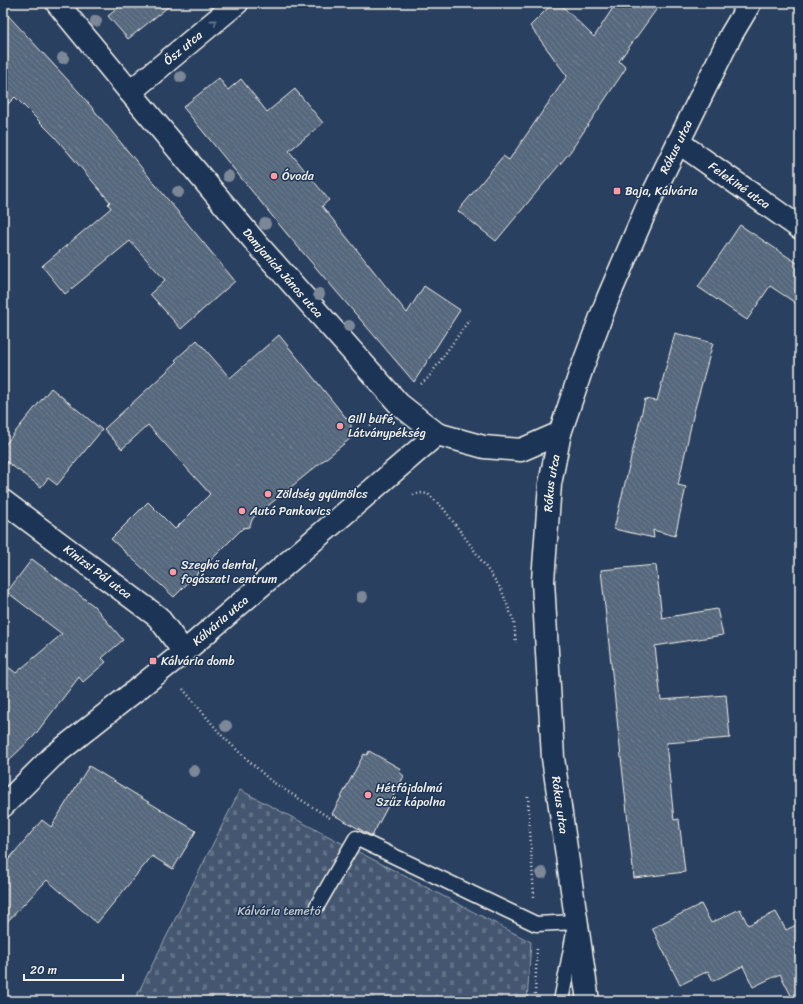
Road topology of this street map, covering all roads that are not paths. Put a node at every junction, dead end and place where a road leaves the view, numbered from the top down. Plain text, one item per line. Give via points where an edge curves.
1 (57, 3) edge
2 (237, 3) edge
3 (750, 3) edge
4 (130, 92) junction
5 (678, 142) junction
6 (800, 228) edge
7 (560, 433) junction
8 (436, 434) junction
9 (3, 501) edge
10 (184, 652) junction
11 (3, 806) edge
12 (317, 906) dead end
13 (576, 922) junction
14 (561, 1001) edge
15 (588, 1001) edge

1 - 4 street, Damjanich János utca
4 -> 2 street, Ősz utca
3 - 5 street, Rókus utca via 731,35
4 - 8 street, Damjanich János utca via 257,244 399,404
5 - 6 street, Felekiné utca
5 - 7 street, Rókus utca via 608,298
7 - 8 street, Damjanich János utca via 521,450 484,447
7 - 13 street, Rókus utca via 550,484 543,581 553,758
8 - 10 street, Kálvária utca
9 - 10 street, Kinizsi Pál utca via 158,617
10 - 11 street, Kálvária utca via 52,757
12 - 13 lane via 356,838 536,924
13 - 14 lane
13 - 15 street, Rókus utca

